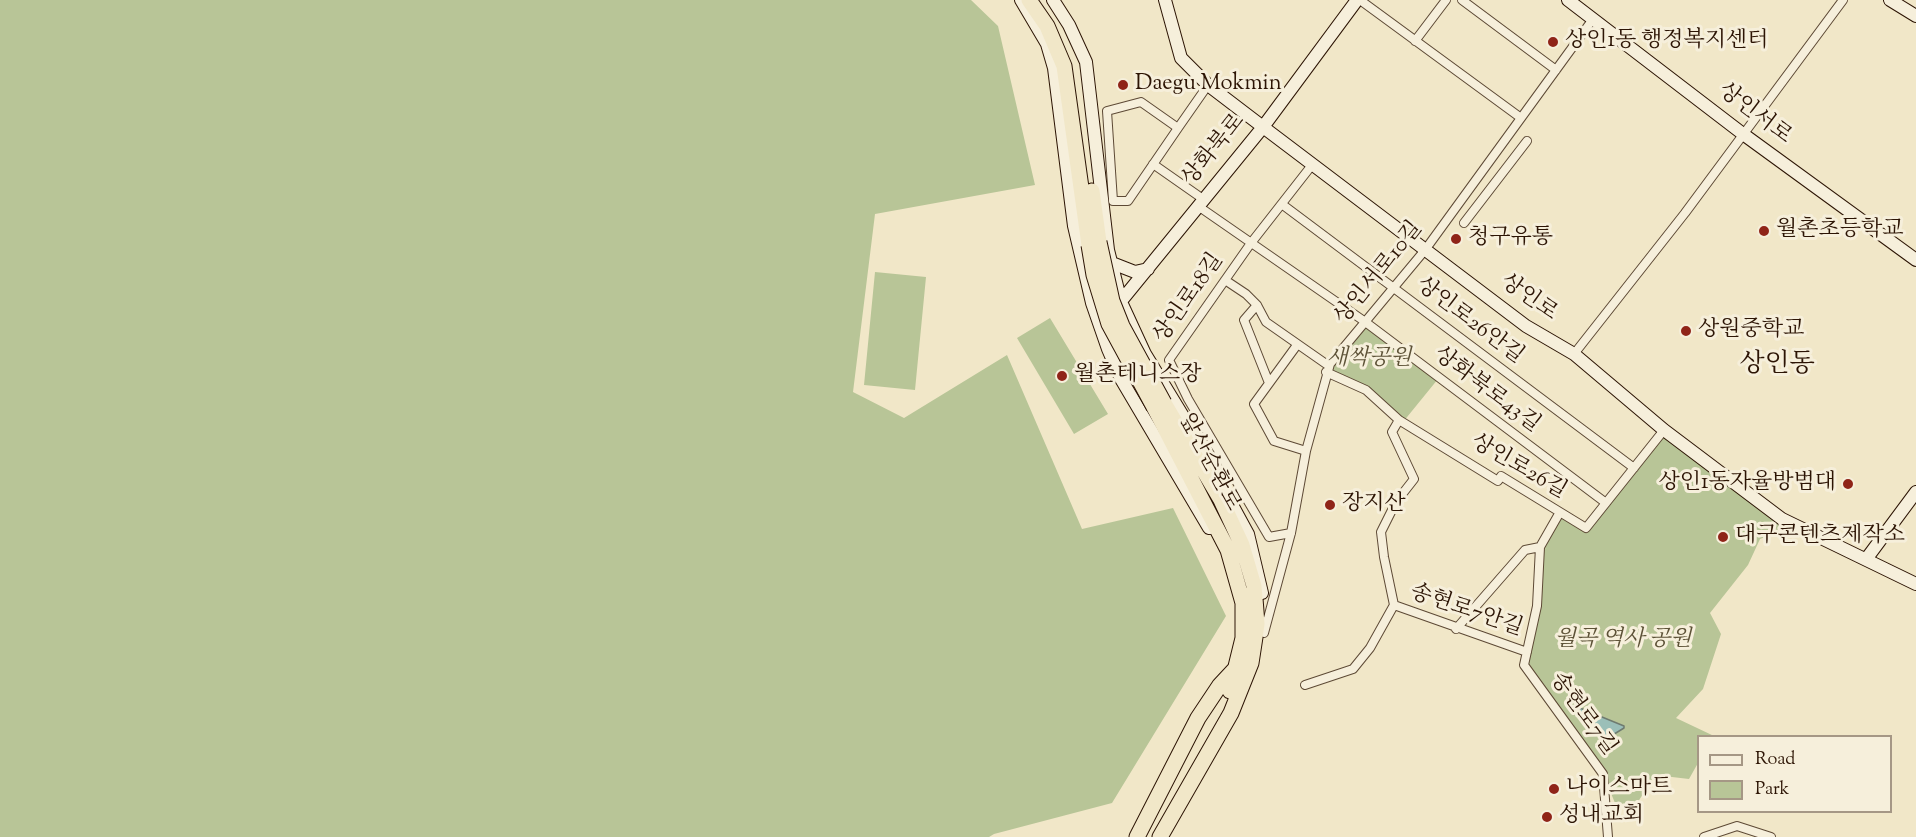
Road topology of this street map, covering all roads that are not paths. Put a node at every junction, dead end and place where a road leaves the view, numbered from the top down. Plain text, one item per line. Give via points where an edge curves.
1 (1021, 0) edge
2 (1029, 0) edge
3 (1042, 0) edge
4 (1053, 0) edge
5 (1165, 0) edge
6 (1359, 0) edge
7 (1446, 0) edge
8 (1462, 0) edge
9 (1569, 0) edge
10 (1842, 0) edge
11 (1890, 0) edge
12 (1916, 16) edge
13 (1593, 19) junction
14 (1415, 41) junction
15 (1556, 70) junction
16 (1208, 85) junction
17 (1521, 118) junction
18 (1263, 127) junction
19 (1178, 128) junction
20 (1743, 134) junction
21 (1527, 141) dead end
22 (1153, 164) junction
23 (1312, 165) junction
24 (1201, 203) junction
25 (1283, 205) junction
26 (1464, 224) dead end
27 (1251, 243) junction
28 (1089, 247) junction
29 (1425, 250) junction
30 (1111, 259) junction
31 (1916, 260) edge
32 (1148, 269) junction
33 (1225, 280) junction
34 (1394, 287) junction
35 (1121, 302) junction
36 (1257, 305) junction
37 (1364, 321) junction
38 (1100, 324) junction
39 (1297, 345) junction
40 (1574, 354) junction
41 (1328, 369) junction
42 (1269, 383) junction
43 (1399, 420) junction
44 (1664, 430) junction
45 (1306, 451) junction
46 (1634, 468) junction
47 (1916, 492) edge
48 (1606, 503) junction
49 (1560, 512) junction
50 (1291, 533) junction
51 (1540, 547) junction
52 (1867, 558) junction
53 (1916, 584) edge
54 (1394, 606) junction
55 (1456, 629) junction
56 (1264, 633) junction
57 (1527, 652) junction
58 (1243, 666) junction
59 (1305, 685) dead end
60 (1137, 837) edge
61 (1148, 837) edge
62 (1160, 837) edge
63 (1167, 837) edge
64 (1608, 837) edge
65 (1704, 837) edge
66 (1771, 837) edge

1 - 28 street via 1047,44 1054,68 1074,226
2 - 28 highway, 앞산순환로 via 1047,26 1064,66
3 - 28 highway, 앞산순환로 via 1071,62
4 - 30 street via 1086,62
5 - 16 street, 상인로 via 1181,58
6 - 14 street, 상화북로
6 - 18 street, 상화북로
7 - 14 street
8 - 15 street
9 - 13 street, 상인서로
10 - 20 street
11 - 12 street
13 - 15 street, 상인서로10길
13 - 20 street, 상인서로
14 - 17 street, 상화북로
15 - 17 street, 상인서로10길
16 - 18 street, 상인로
16 - 19 street
17 - 29 street, 상인서로10길
18 - 23 street, 상인로
18 - 24 street, 상화북로
19 - 22 street
19 - 22 street via 1141,102 1107,111 1113,201 1128,201
20 - 31 street, 상인서로
20 - 40 street
21 - 26 street
22 - 24 street, 상화북로43길
23 - 25 street, 상인로18길
23 - 29 street, 상인로
24 - 27 street, 상화북로43길
24 - 32 street, 상화북로
25 - 27 street, 상인로18길
25 - 34 street, 상인로26안길
27 - 33 street, 상인로18길
27 - 37 street, 상화북로43길
28 - 30 street via 1096,262
28 - 38 street via 1092,303
28 - 58 highway, 앞산순환로, bridge via 1109,324 1159,405 1228,550 1243,603
29 - 34 street, 상인서로10길
29 - 40 street, 상인로 via 1526,326
30 - 32 street via 1135,272
30 - 35 street
32 - 35 street, 상화북로
33 - 36 street, 상인로26길
33 - 50 street, 상인로18길 via 1169,360 1269,537
34 - 37 street, 상인서로10길
34 - 46 street, 상인로26안길
35 - 38 street, 상화북로
35 - 56 street via 1145,354 1248,534 1262,590
36 - 39 street, 상인로26길 via 1266,322
36 - 42 street via 1244,321
37 - 41 street, 상인서로10길
37 - 48 street, 상화북로43길
38 - 58 street via 1118,372 1226,561 1237,610
39 - 41 street, 상인로26길
39 - 42 street
40 - 44 street, 상인로
41 - 43 street, 상인로26길 via 1366,390
41 - 45 street, 상인서로10길
42 - 45 street via 1254,404 1267,431 1274,441
43 - 49 street, 상인로26길 via 1498,481 1501,476
43 - 54 street, 송현로7안길 via 1392,432 1414,479 1396,502 1381,532
44 - 46 street, 상인로26길
44 - 52 street, 상인로 via 1782,519
45 - 50 street, 상인서로10길
46 - 48 street, 상인로26길
47 - 52 street
48 - 49 street, 상인로26길 via 1586,528
49 - 51 street, 송현로7길
50 - 56 street, 상인서로10길
51 - 55 street via 1525,550
51 - 57 street, 송현로7길 via 1537,606
52 - 53 street, 상인로
54 - 55 street, 송현로7안길
54 - 59 street, 송현로7안길 via 1353,669
55 - 57 street, 송현로7안길
56 - 58 street
57 - 64 street, 송현로7길 via 1524,665 1603,774
58 - 60 highway via 1220,685 1198,718
58 - 61 highway, 앞산순환로 via 1224,707
58 - 62 highway, 앞산순환로 via 1231,713
58 - 63 highway via 1242,702
65 - 66 street via 1737,826

